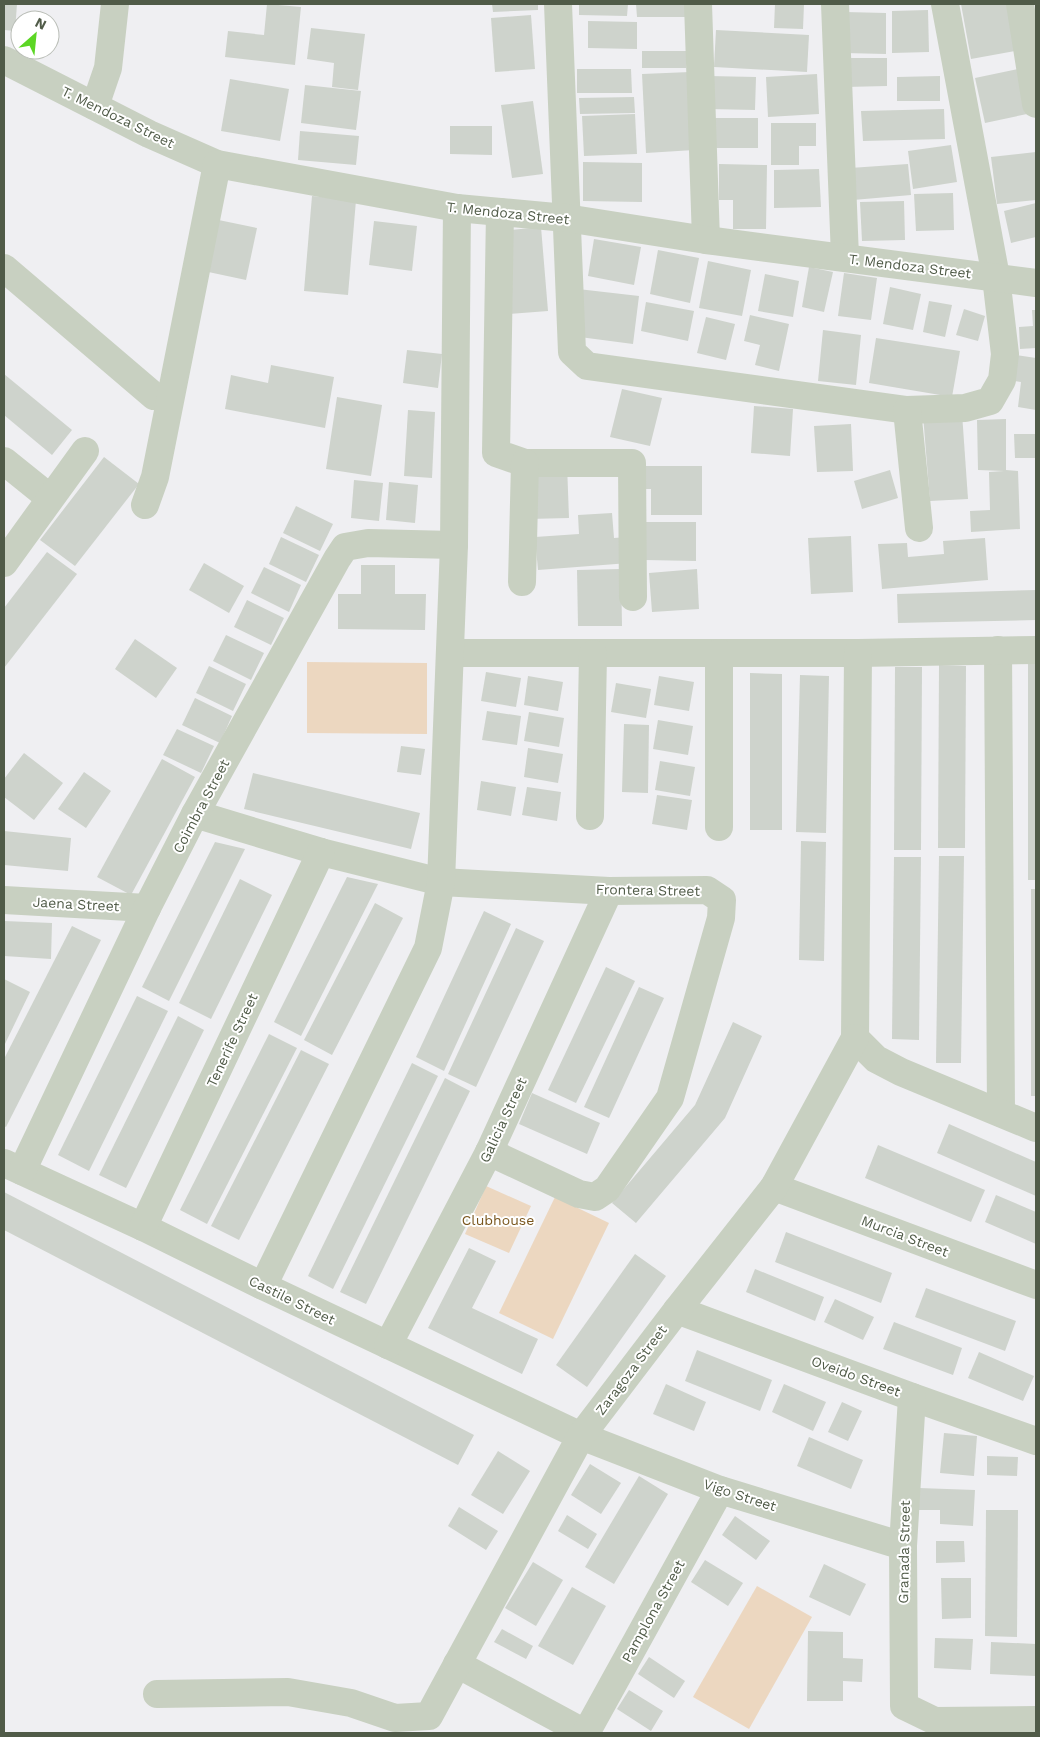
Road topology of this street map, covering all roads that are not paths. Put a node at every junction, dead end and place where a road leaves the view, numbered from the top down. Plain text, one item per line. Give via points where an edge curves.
1 (115, 4) edge
2 (558, 4) edge
3 (698, 4) edge
4 (835, 4) edge
5 (945, 4) edge
6 (1020, 4) edge
7 (4, 60) edge
8 (1036, 104) edge
9 (95, 106) junction
10 (217, 164) junction
11 (457, 208) junction
12 (500, 212) junction
13 (566, 218) junction
14 (706, 240) junction
15 (845, 257) junction
16 (4, 268) edge
17 (996, 277) junction
18 (1036, 283) edge
19 (154, 396) dead end
20 (907, 410) junction
21 (85, 451) dead end
22 (4, 461) edge
23 (525, 463) junction
24 (50, 498) junction
25 (145, 505) dead end
26 (918, 528) dead end
27 (454, 545) junction
28 (4, 563) edge
29 (522, 582) dead end
30 (633, 598) dead end
31 (998, 650) junction
32 (1036, 650) edge
33 (451, 653) junction
34 (720, 653) junction
35 (858, 653) junction
36 (593, 654) junction
37 (195, 814) junction
38 (590, 816) dead end
39 (719, 827) dead end
40 (321, 852) junction
41 (441, 882) junction
42 (609, 891) junction
43 (4, 900) edge
44 (147, 908) junction
45 (855, 1038) junction
46 (1001, 1113) junction
47 (1036, 1128) edge
48 (488, 1152) junction
49 (13, 1167) edge
50 (774, 1187) junction
51 (143, 1227) junction
52 (1036, 1285) edge
53 (263, 1286) junction
54 (677, 1310) junction
55 (388, 1345) junction
56 (912, 1397) junction
57 (581, 1436) junction
58 (1036, 1441) edge
59 (720, 1490) junction
60 (903, 1546) junction
61 (457, 1664) junction
62 (156, 1694) dead end
63 (1036, 1720) edge
64 (585, 1733) edge

1 - 9 street via 108,68
2 - 13 street
3 - 14 street
4 - 15 street
5 - 17 street
6 - 8 street
7 - 9 street, T. Mendoza Street
9 - 10 street, T. Mendoza Street
10 - 11 street, T. Mendoza Street
10 - 25 street via 155,477
11 - 12 street, T. Mendoza Street
11 - 27 street
12 - 13 street, T. Mendoza Street
12 - 23 street via 496,453
13 - 14 street, T. Mendoza Street
13 - 20 street via 572,352 587,366
14 - 15 street, T. Mendoza Street
15 - 17 street, T. Mendoza Street
16 - 19 street
17 - 18 street, T. Mendoza Street
17 - 20 street via 1005,354 1002,380 990,401 965,408
20 - 26 street
21 - 24 street
22 - 24 street
23 - 29 street
23 - 30 street via 632,463
24 - 28 street
27 - 33 street
27 - 37 street, Coimbra Street via 368,543 345,547
31 - 32 street
31 - 35 street
31 - 46 street
33 - 36 street
33 - 41 street
34 - 35 street
34 - 36 street
34 - 39 street
35 - 45 street
36 - 38 street
37 - 40 street, Frontera Street
37 - 44 street, Coimbra Street
40 - 41 street, Frontera Street
40 - 51 street, Tenerife Street
41 - 42 street, Frontera Street
41 - 53 street via 428,948
42 - 48 street, Galicia Street
42 - 48 street, Frontera Street via 707,890 722,900 721,918 670,1098 607,1189 595,1197 579,1194
43 - 44 street, Jaena Street
44 - 49 street, Coimbra Street
45 - 46 street via 876,1059 901,1072
45 - 50 street, Zaragoza Street
46 - 47 street
48 - 55 street, Galicia Street
49 - 51 street, Castile Street
50 - 52 street, Murcia Street
50 - 54 street, Zaragoza Street
51 - 53 street, Castile Street
53 - 55 street, Castile Street
54 - 56 street, Oveido Street
54 - 57 street, Zaragoza Street
55 - 57 street, Castile Street
56 - 58 street, Oveido Street
56 - 60 street, Granada Street
57 - 59 street, Vigo Street
57 - 61 street, Zaragoza Street
59 - 60 street, Vigo Street
59 - 64 street, Pamplona Street
60 - 63 street, Granada Street via 904,1706 935,1721
61 - 62 street, Zaragoza Street via 429,1716 395,1718 351,1703 288,1692
61 - 64 street

